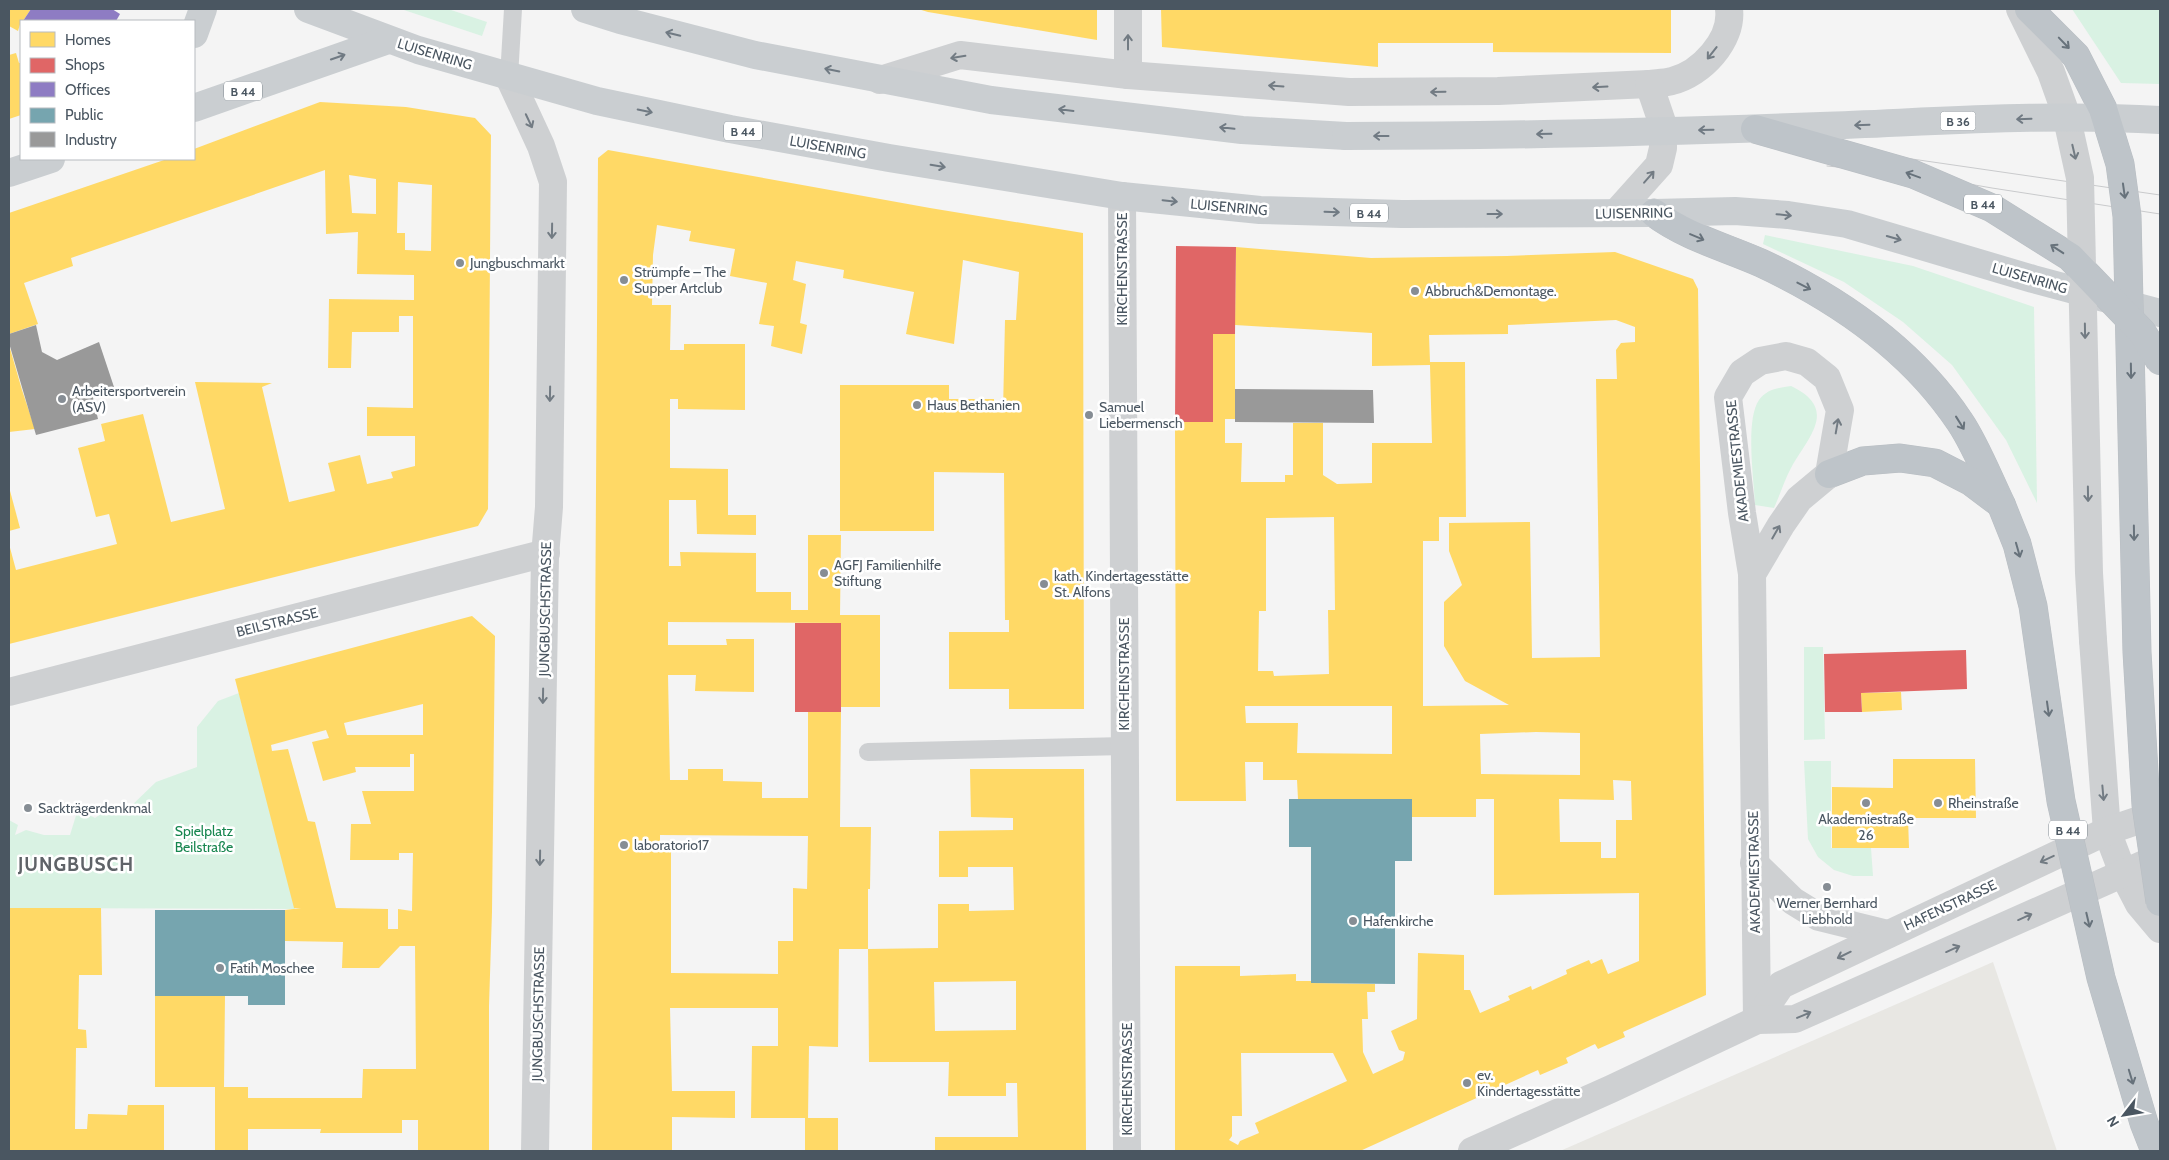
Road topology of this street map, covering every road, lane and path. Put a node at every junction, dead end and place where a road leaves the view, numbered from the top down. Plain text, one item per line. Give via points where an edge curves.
1 (203, 9) edge
2 (308, 9) edge
3 (512, 9) edge
4 (584, 9) edge
5 (1128, 9) edge
6 (1729, 9) edge
7 (2020, 9) edge
8 (2029, 9) edge
9 (195, 31) edge
10 (388, 40) junction
11 (1128, 75) junction
12 (509, 76) junction
13 (880, 80) junction
14 (1649, 84) junction
15 (195, 108) edge
16 (2160, 120) edge
17 (1755, 129) junction
18 (48, 160) edge
19 (9, 173) edge
20 (1122, 196) junction
21 (1654, 213) junction
22 (1616, 214) junction
23 (2160, 313) edge
24 (2160, 361) edge
25 (1829, 474) junction
26 (2001, 504) junction
27 (546, 553) junction
28 (1752, 574) junction
29 (9, 692) edge
30 (1125, 746) junction
31 (868, 752) dead end
32 (2160, 813) edge
33 (2107, 831) junction
34 (2160, 843) edge
35 (2160, 857) edge
36 (1754, 863) junction
37 (2124, 873) junction
38 (2160, 902) edge
39 (2160, 929) edge
40 (1888, 934) junction
41 (1756, 1020) junction
42 (2160, 1146) edge
43 (535, 1151) edge
44 (1127, 1151) edge
45 (1472, 1151) edge
46 (2149, 1151) edge
47 (2155, 1151) edge

1 - 9 main road
2 - 10 main road, LUISENRING
3 - 12 lane
13 -> 4 main road, B 44 via 755,55
11 -> 5 street
6 -> 14 street via 1724,36 1695,71 1673,81
7 -> 33 street, bridge via 2051,72 2066,114 2080,178 2089,573
8 -> 38 highway, bridge via 2076,56 2103,109 2120,164 2128,216 2137,661 2146,805
10 - 12 main road, LUISENRING / B 44
15 -> 10 main road, B 44
11 -> 13 street via 960,55
14 -> 11 street via 1400,93
12 -> 20 main road, LUISENRING / B 44 via 597,100 730,129
12 -> 27 street, JUNGBUSCHSTRASSE via 541,146 553,182
17 -> 13 main road, B 44, bridge via 1346,136 1242,130 1131,118 991,100
22 -> 14 street via 1659,165 1663,148 1662,125
16 -> 17 main road, B 36, bridge via 2049,118
24 -> 17 highway, B 44, bridge via 2142,332 2070,258 1992,208 1913,174
18 - 19 main road
20 -> 22 main road, LUISENRING / B 44 via 1270,210
20 - 30 street, KIRCHENSTRASSE
21 - 22 main road, LUISENRING / B 44
21 -> 23 main road, LUISENRING via 1736,211 1847,224
21 -> 26 highway, B 44 via 1684,231 1761,264 1834,301 1890,343 1931,384 1961,423
25 - 26 highway via 1863,461 1900,458 1935,463 1970,481
28 -> 25 street via 1799,499
25 -> 28 street, AKADEMIESTRASSE via 1840,410 1827,378 1807,362 1786,356 1760,361 1742,373 1728,397
26 -> 47 highway, B 44, bridge via 2017,544 2033,606 2061,801 2101,978
27 - 29 street, BEILSTRASSE
27 -> 43 street, JUNGBUSCHSTRASSE
28 - 36 street, AKADEMIESTRASSE
30 - 31 lane
30 - 44 street, KIRCHENSTRASSE
32 - 33 street, HAFENSTRASSE
33 - 34 street
33 - 37 street
33 -> 40 street, HAFENSTRASSE
35 - 37 street, HAFENSTRASSE
36 - 40 street via 1792,901 1819,917
36 - 41 street, AKADEMIESTRASSE
37 - 39 street via 2139,904
41 -> 37 street, HAFENSTRASSE via 1794,1019
40 -> 41 street, HAFENSTRASSE via 1782,985
41 - 45 street, HAFENSTRASSE
42 - 46 street

